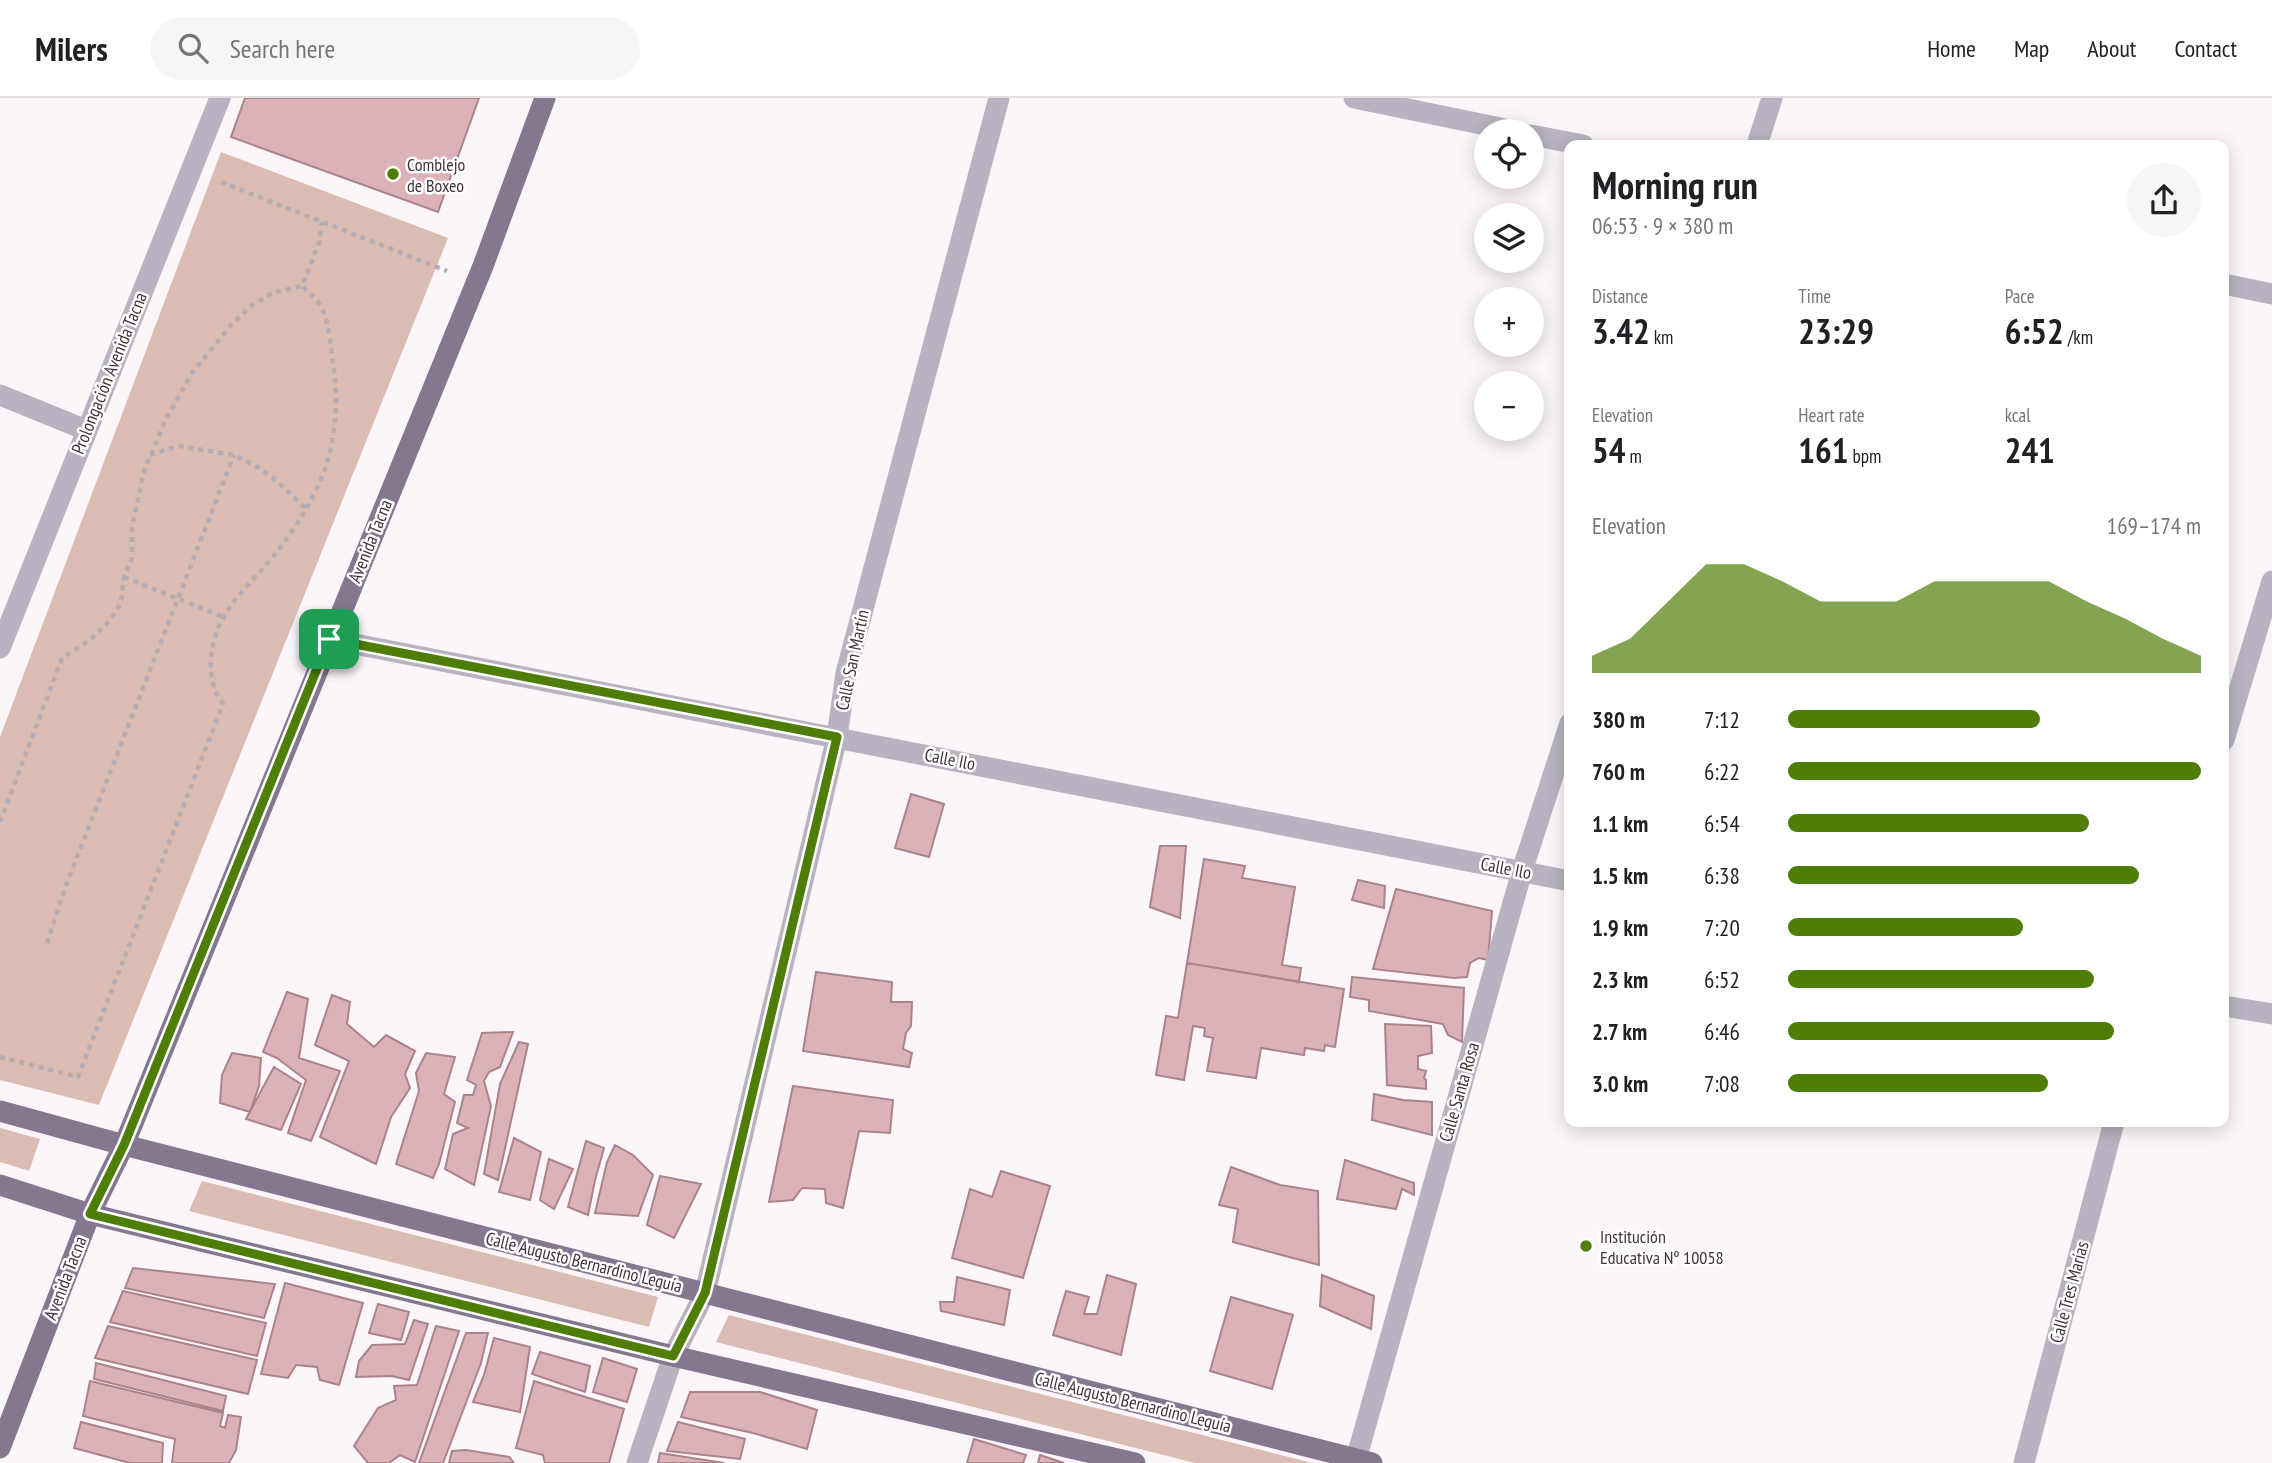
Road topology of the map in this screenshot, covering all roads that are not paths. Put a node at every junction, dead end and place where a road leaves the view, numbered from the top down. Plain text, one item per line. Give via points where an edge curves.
1 (220, 98) edge
2 (545, 98) edge
3 (999, 98) edge
4 (1354, 98) edge
5 (1772, 98) edge
6 (1474, 123) edge
7 (1544, 138) edge
8 (1759, 140) edge
9 (1564, 141) edge
10 (2229, 285) edge
11 (2272, 294) edge
12 (0, 394) edge
13 (86, 430) junction
14 (2272, 581) edge
15 (329, 639) junction
16 (0, 648) edge
17 (2229, 723) edge
18 (837, 737) junction
19 (1564, 742) edge
20 (1522, 871) junction
21 (1564, 880) edge
22 (2229, 1007) edge
23 (2272, 1014) edge
24 (0, 1111) edge
25 (2113, 1127) edge
26 (124, 1145) junction
27 (0, 1185) edge
28 (90, 1214) junction
29 (705, 1293) junction
30 (673, 1356) junction
31 (0, 1448) edge
32 (1361, 1462) edge
33 (637, 1463) edge
34 (1135, 1463) edge
35 (2024, 1463) edge

1 - 13 street, Prolongación Avenida Tacna
2 - 15 main road, Avenida Tacna via 476,283
3 - 18 street, Calle San Martín via 846,673
4 - 6 street
5 - 8 street
7 - 9 street
10 - 11 street
12 - 13 street
13 - 16 street, Prolongación Avenida Tacna
14 - 17 street
15 - 18 street, Calle Ilo
15 - 26 main road, Avenida Tacna
18 - 20 street, Calle Ilo
18 - 29 street, Calle San Martín
19 - 20 street, Calle Santa Rosa
20 - 21 street, Calle Ilo
20 - 32 street, Calle Santa Rosa
22 - 23 street
24 - 26 main road, Calle Augusto Bernardino Leguía
25 - 35 street, Calle Tres Marías
26 - 28 main road, Avenida Tacna
26 - 29 main road, Calle Augusto Bernardino Leguía
27 - 28 main road
28 - 30 main road
28 - 31 main road, Avenida Tacna
29 - 30 street, Calle San Martín
29 - 32 main road, Calle Augusto Bernardino Leguía
30 - 33 street, Calle San Martín
30 - 34 main road

